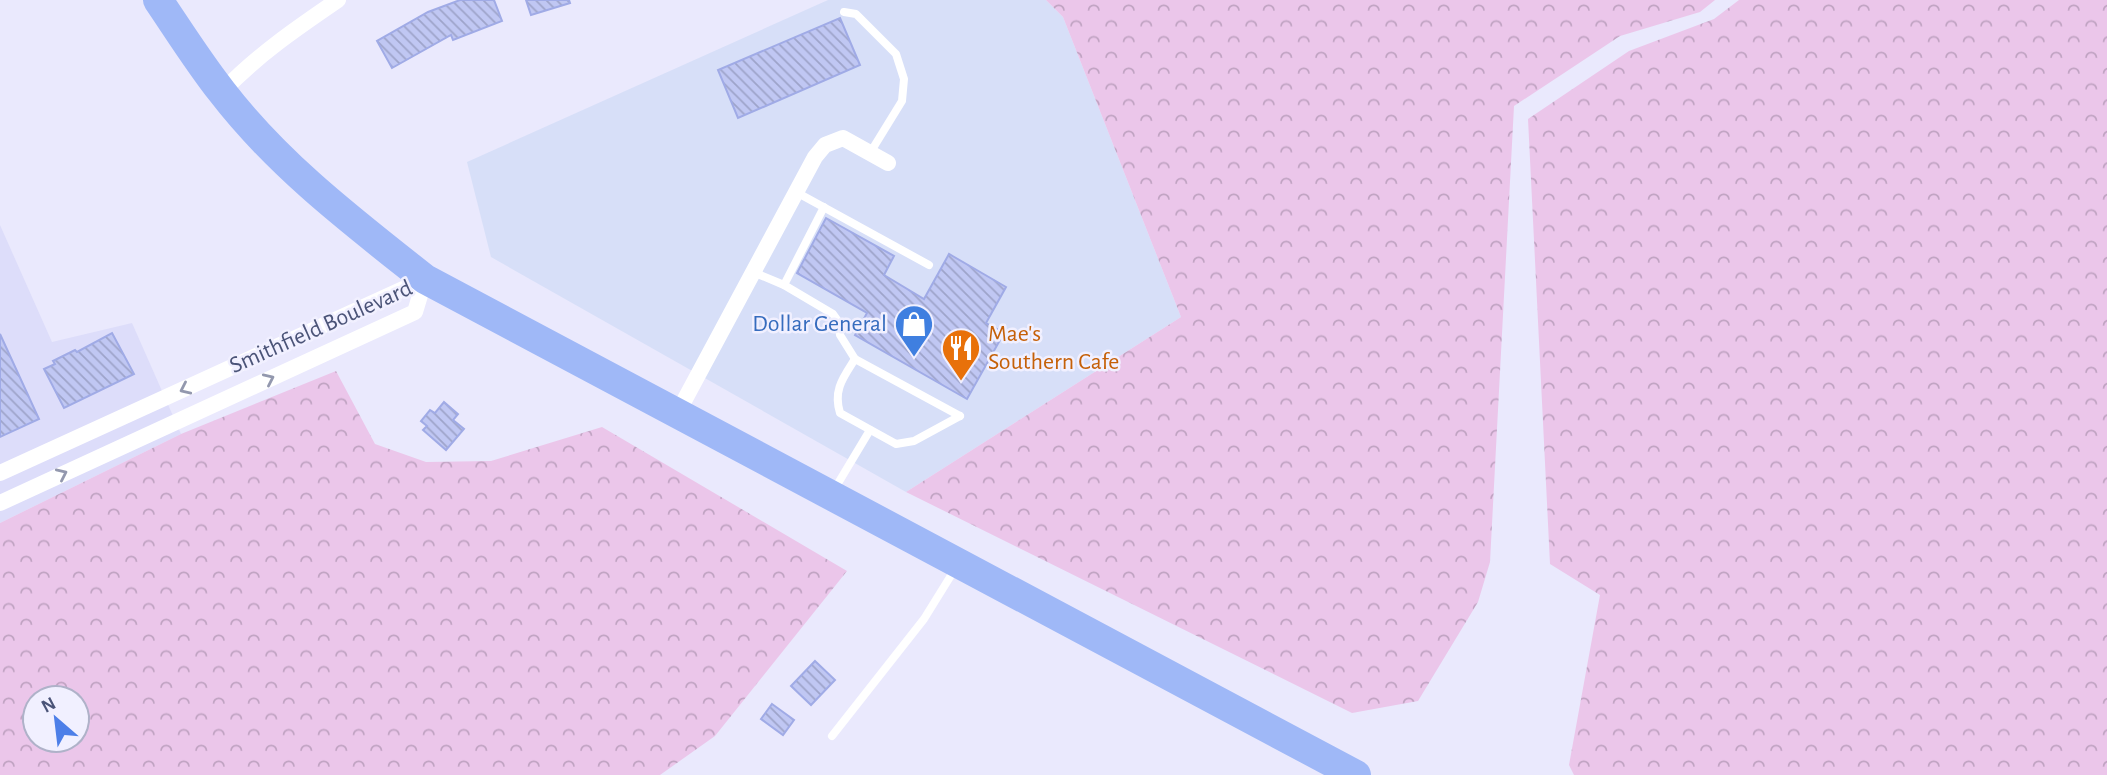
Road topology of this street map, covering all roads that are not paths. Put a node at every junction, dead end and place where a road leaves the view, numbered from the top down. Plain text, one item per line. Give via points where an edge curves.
1 (158, 0) edge
2 (338, 0) edge
3 (844, 12) dead end
4 (222, 92) junction
5 (870, 153) junction
6 (888, 163) dead end
7 (796, 192) junction
8 (824, 207) junction
9 (929, 265) dead end
10 (753, 272) junction
11 (425, 279) junction
12 (784, 285) junction
13 (855, 359) junction
14 (677, 414) junction
15 (870, 430) junction
16 (0, 473) edge
17 (831, 496) junction
18 (0, 503) edge
19 (958, 564) junction
20 (832, 736) dead end
21 (1356, 775) edge

1 - 4 highway
2 - 4 street via 289,33
3 - 5 lane via 856,14 896,54 904,79 902,101
4 - 11 highway via 322,197
5 - 6 street
5 - 7 street via 843,138 825,145
7 - 8 lane
7 - 10 street
8 - 9 lane
8 - 12 lane
10 - 12 lane
10 - 14 street
11 - 14 highway
11 -> 16 street, Smithfield Boulevard
18 -> 11 street, Smithfield Boulevard via 415,312
12 - 13 lane via 833,314
13 - 15 lane via 836,398 840,413
13 - 15 lane via 960,416 914,441 896,444
14 - 17 highway
15 - 17 lane
17 - 19 highway
19 - 20 lane via 924,619
19 - 21 highway

